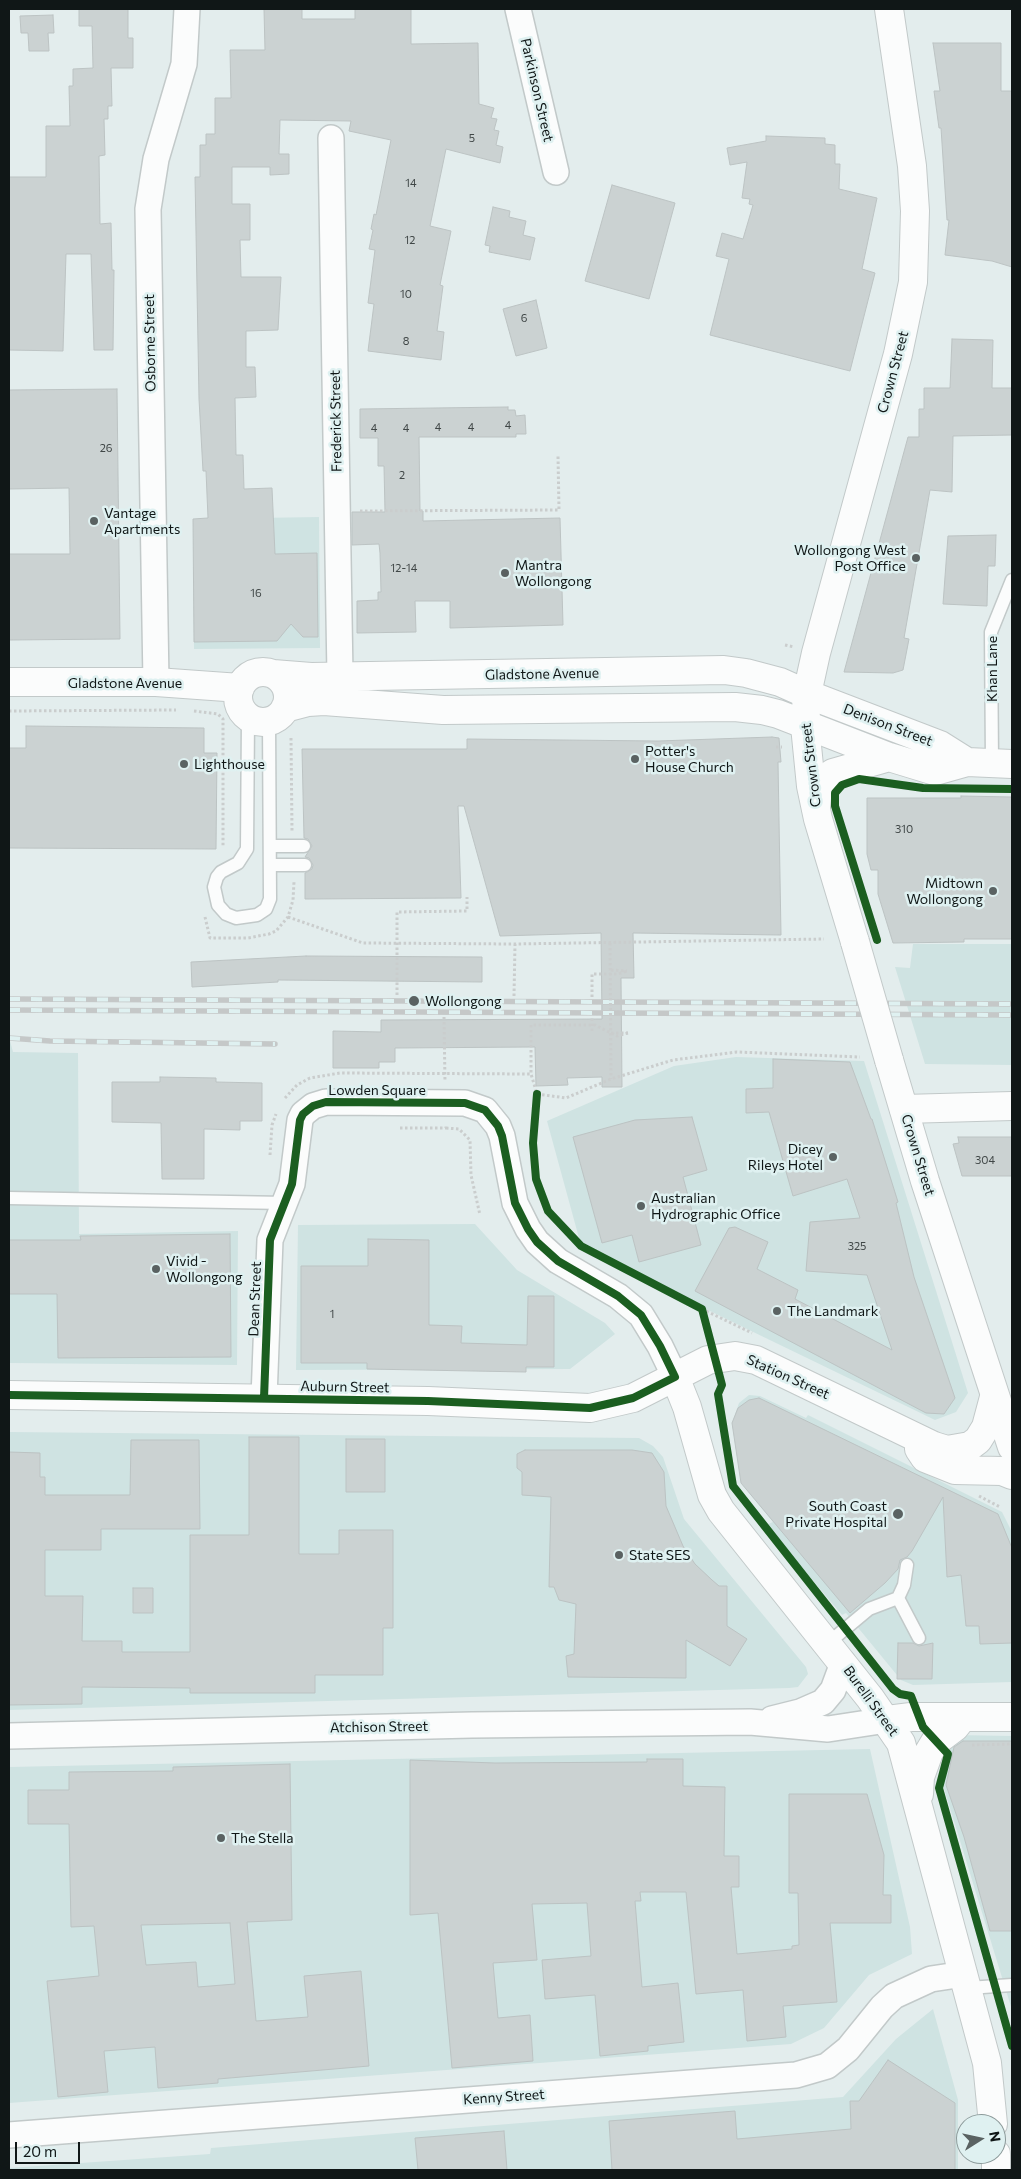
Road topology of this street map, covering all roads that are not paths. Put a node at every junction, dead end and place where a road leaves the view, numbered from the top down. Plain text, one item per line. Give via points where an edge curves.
1 (187, 9) edge
2 (518, 9) edge
3 (889, 9) edge
4 (331, 138) dead end
5 (556, 172) dead end
6 (1012, 580) edge
7 (272, 674) junction
8 (340, 676) junction
9 (9, 682) edge
10 (156, 682) junction
11 (240, 688) junction
12 (807, 694) junction
13 (330, 701) junction
14 (267, 716) junction
15 (805, 726) junction
16 (889, 757) junction
17 (990, 763) edge
18 (816, 807) junction
19 (270, 846) junction
20 (304, 846) dead end
21 (270, 865) junction
22 (305, 865) dead end
23 (1012, 1106) edge
24 (904, 1109) junction
25 (9, 1198) edge
26 (285, 1203) junction
27 (675, 1377) junction
28 (9, 1396) edge
29 (994, 1397) junction
30 (264, 1398) junction
31 (909, 1434) junction
32 (1012, 1447) edge
33 (1012, 1475) edge
34 (907, 1565) dead end
35 (898, 1598) junction
36 (919, 1638) dead end
37 (835, 1653) junction
38 (964, 1717) junction
39 (1012, 1717) edge
40 (887, 1720) junction
41 (750, 1722) junction
42 (9, 1736) edge
43 (920, 1811) junction
44 (966, 1981) junction
45 (1012, 1985) edge
46 (993, 2114) edge
47 (9, 2135) edge

1 - 10 street, Osborne Street via 184,64 156,159 148,208
2 - 5 street, Parkinson Street
3 - 12 main road, Crown Street via 912,166 915,212 913,282 898,354
4 - 8 street, Frederick Street
6 - 17 lane, Khan Lane via 991,632
7 - 8 main road, Gladstone Avenue
7 - 11 main road via 254,674
7 - 14 main road via 285,685 288,700
8 - 12 main road, Gladstone Avenue via 724,670 763,676
8 - 13 street, Frederick Street
9 - 10 main road, Gladstone Avenue
10 - 11 main road, Gladstone Avenue
11 - 14 main road via 239,703
12 - 15 main road, Crown Street
12 - 17 main road, Denison Street
13 - 14 main road via 308,702
13 - 15 main road via 443,710 735,707 762,710
14 - 19 lane
14 - 21 lane via 248,844 238,863 221,872 215,881 216,899 221,910 243,918 266,909 270,899
15 - 16 main road, Denison Street
15 - 18 main road, Crown Street
16 - 17 main road, Denison Street via 935,770
16 - 18 main road via 833,772 818,789
18 - 24 main road, Crown Street, bridge
19 - 20 lane
19 - 21 lane
21 - 22 lane
23 - 24 main road
24 - 29 main road, Crown Street
25 - 26 lane
26 - 27 street, Lowden Square via 294,1173 300,1120 313,1106 333,1102 465,1103 485,1110 502,1136 513,1195 537,1242 558,1261 612,1292 640,1315
26 - 30 street, Dean Street via 270,1240
27 - 30 main road, Auburn Street via 628,1400 590,1408
27 - 31 main road, Station Street via 716,1358 749,1358
27 - 37 main road, Burelli Street via 716,1502
28 - 30 main road, Auburn Street
29 - 31 main road, Station Street via 983,1433 970,1446 942,1449
29 - 32 main road, Crown Street
31 - 33 main road via 925,1458 937,1464 964,1471 1002,1471
34 - 35 lane
35 - 36 lane
35 - 37 lane via 869,1609
37 - 40 main road, Burelli Street
37 - 41 street, Atchison Street via 834,1690 818,1705 789,1715
38 - 39 main road, Atchison Street
38 - 40 main road, Atchison Street
38 - 43 main road via 935,1742 925,1760 920,1778
40 - 41 street, Atchison Street via 828,1729
40 - 43 main road, Burelli Street via 903,1750
41 - 42 street, Atchison Street
43 - 44 main road, Burelli Street
44 - 45 lane
44 - 46 main road, Burelli Street via 987,2063
44 - 47 street, Kenny Street via 931,1979 894,1996 848,2049 827,2066 796,2075

